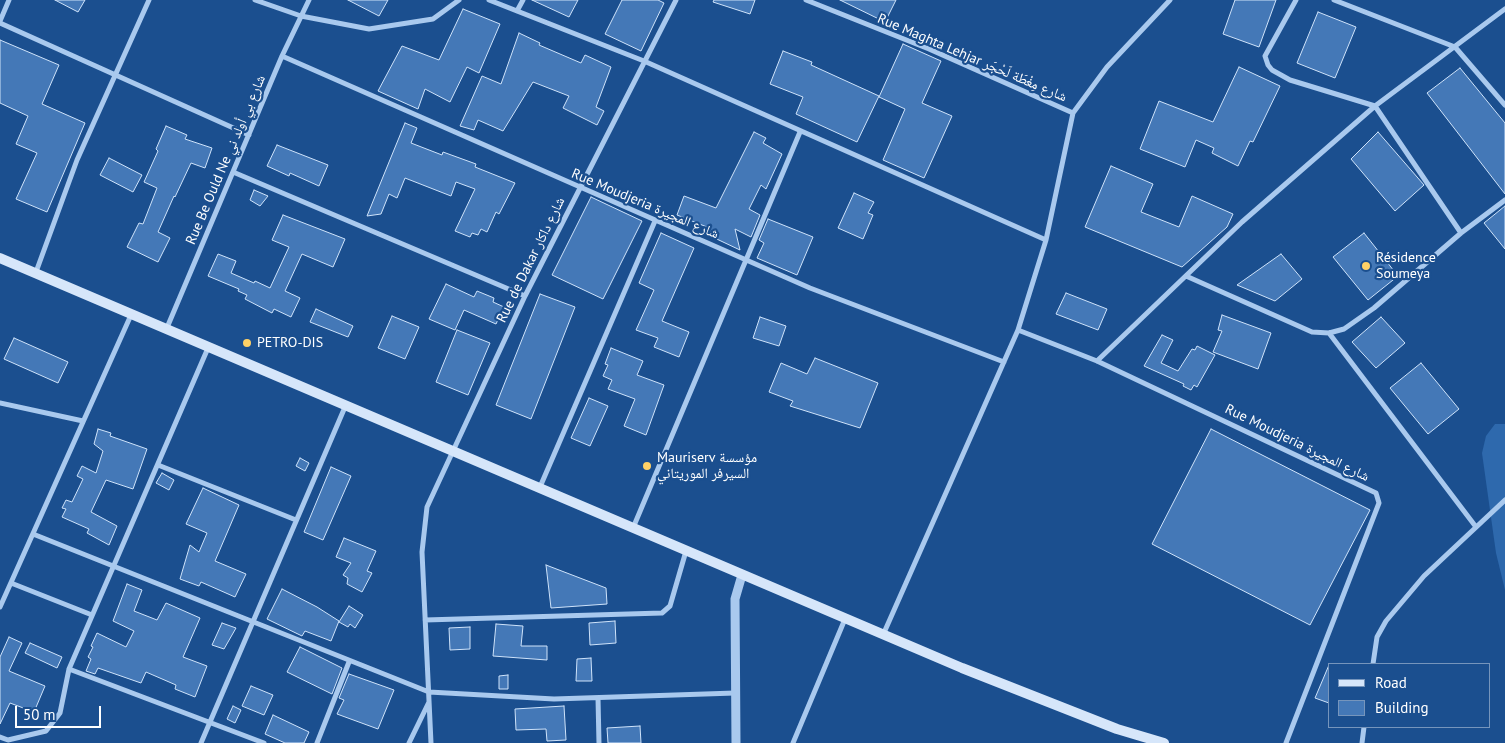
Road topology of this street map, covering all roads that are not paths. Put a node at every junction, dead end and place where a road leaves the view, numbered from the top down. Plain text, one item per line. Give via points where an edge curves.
1 (9, 0) edge
2 (149, 0) edge
3 (255, 0) edge
4 (309, 0) edge
5 (459, 0) edge
6 (489, 0) edge
7 (523, 0) edge
8 (676, 0) edge
9 (806, 0) edge
10 (1170, 0) edge
11 (1296, 0) edge
12 (1334, 0) edge
13 (1505, 10) edge
14 (518, 11) junction
15 (301, 16) junction
16 (0, 22) edge
17 (1455, 47) junction
18 (282, 56) junction
19 (644, 61) junction
20 (115, 74) junction
21 (1505, 105) edge
22 (1375, 106) junction
23 (1074, 113) junction
24 (800, 132) junction
25 (249, 135) junction
26 (233, 172) junction
27 (579, 188) junction
28 (1505, 200) edge
29 (655, 221) junction
30 (1461, 234) junction
31 (1046, 240) junction
32 (0, 258) edge
33 (745, 260) junction
34 (36, 272) junction
35 (1186, 276) junction
36 (525, 296) junction
37 (131, 315) junction
38 (166, 330) junction
39 (1018, 330) junction
40 (1329, 333) junction
41 (208, 348) junction
42 (1097, 361) junction
43 (1004, 362) junction
44 (0, 404) edge
45 (345, 407) junction
46 (83, 421) junction
47 (452, 453) junction
48 (158, 465) junction
49 (540, 487) junction
50 (1505, 500) edge
51 (296, 520) junction
52 (1476, 527) junction
53 (632, 529) junction
54 (32, 534) junction
55 (686, 552) junction
56 (114, 567) junction
57 (742, 575) junction
58 (11, 583) junction
59 (0, 607) edge
60 (92, 616) junction
61 (845, 619) junction
62 (425, 620) junction
63 (252, 622) junction
64 (882, 635) junction
65 (349, 662) junction
66 (1373, 663) edge
67 (69, 669) junction
68 (429, 692) junction
69 (736, 693) junction
70 (598, 698) junction
71 (429, 701) junction
72 (210, 721) junction
73 (1364, 728) edge
74 (0, 737) edge
75 (200, 743) edge
76 (264, 743) edge
77 (317, 743) edge
78 (409, 743) edge
79 (431, 743) edge
80 (599, 743) edge
81 (736, 743) edge
82 (792, 743) edge
83 (1164, 743) edge
84 (1286, 743) edge
85 (1362, 743) edge

1 - 16 street
2 - 20 street
3 - 15 street
4 - 15 street, Rue Be Ould Ne شارع بي أولد ني
5 - 15 street via 433,19 369,29
6 - 14 street
7 - 14 street
8 - 19 street, Rue de Dakar شارع داكار
9 - 23 street, Rue Maghta Lehjar شارع مِغْطَة لَحْجَر via 930,48
10 - 23 street via 1107,67
11 - 22 street via 1266,56 1272,70 1290,80
12 - 17 street
13 - 17 street
14 - 19 street
15 - 18 street, Rue Be Ould Ne شارع بي أولد ني
16 - 20 street
17 - 21 street
17 - 22 street
18 - 25 street, Rue Be Ould Ne شارع بي أولد ني
18 - 27 street, Rue Moudjeria شارع المجيرة
19 - 24 street
19 - 27 street, Rue de Dakar شارع داكار
20 - 25 street
20 - 34 street via 77,160
22 - 30 street
22 - 35 street via 1242,222
23 - 31 street
24 - 31 street
24 - 33 street
25 - 26 street, Rue Be Ould Ne شارع بي أولد ني
26 - 36 street
26 - 38 street, Rue Be Ould Ne شارع بي أولد ني
27 - 29 street, Rue Moudjeria شارع المجيرة
27 - 36 street, Rue de Dakar شارع داكار
28 - 30 street
29 - 33 street, Rue Moudjeria شارع المجيرة
29 - 49 street
30 - 40 street via 1374,308 1344,329
31 - 39 street
32 - 34 main road
33 - 43 street, Rue Moudjeria شارع المجيرة
33 - 53 street
34 - 37 main road
35 - 40 street via 1312,332
35 - 42 street
36 - 47 street, Rue de Dakar شارع داكار
37 - 38 main road
37 - 46 street
38 - 41 main road
39 - 42 street, Rue Moudjeria شارع المجيرة
39 - 43 street
40 - 52 street
41 - 45 main road
41 - 48 street
42 - 84 street, Rue Moudjeria شارع المجيرة via 1376,493 1379,503
43 - 64 street
44 - 46 street
45 - 47 main road
45 - 51 street
46 - 54 street
47 - 49 main road
47 - 62 street, Rue de Dakar شارع داكار via 432,493 424,522
48 - 51 street
48 - 56 street
49 - 53 main road
50 - 52 street
51 - 63 street
52 - 66 street via 1424,576 1386,621 1377,637
53 - 55 main road
54 - 56 street
54 - 58 street
55 - 57 main road
55 - 62 street via 670,606 662,613
56 - 60 street
56 - 63 street
57 - 61 main road
57 - 69 street via 735,599
58 - 59 street
58 - 60 street
60 - 67 street
61 - 64 main road
61 - 82 street
62 - 68 street, Rue de Dakar شارع داكار
63 - 65 street
63 - 72 street
64 - 83 main road via 1040,701
65 - 68 street
65 - 77 street
67 - 72 street
67 - 74 street via 60,713 46,731 8,740
68 - 70 street via 545,699
68 - 71 street, Rue de Dakar شارع داكار
69 - 70 street
69 - 81 street
70 - 80 street
71 - 78 street
71 - 79 street, Rue de Dakar شارع داكار
72 - 75 street
72 - 76 street
73 - 85 street

